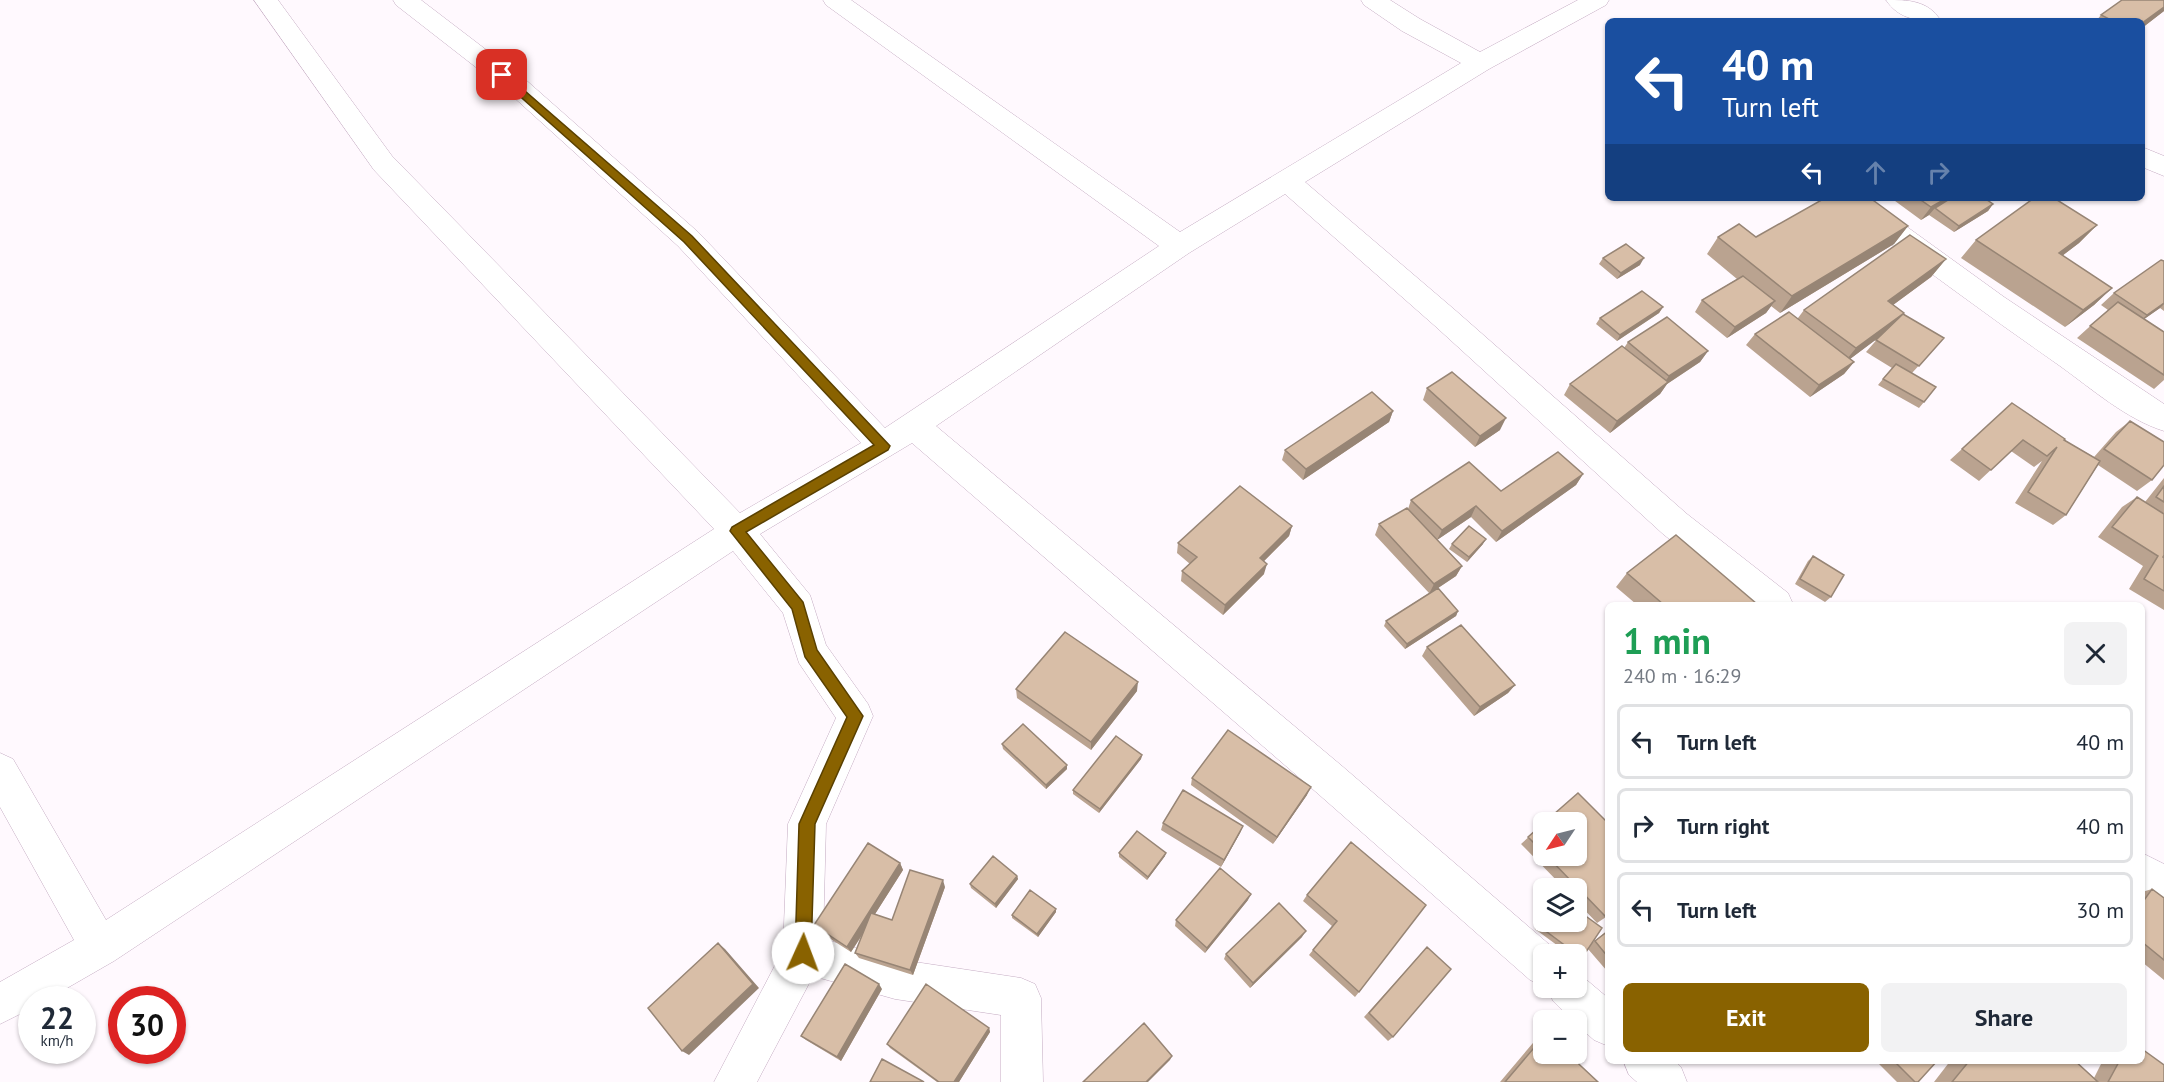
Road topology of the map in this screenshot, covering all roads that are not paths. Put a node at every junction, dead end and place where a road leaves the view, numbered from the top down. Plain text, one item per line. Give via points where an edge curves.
1 (266, 0) edge
2 (405, 0) edge
3 (835, 0) edge
4 (1373, 0) edge
5 (1898, 0) edge
6 (1596, 11) edge
7 (1925, 18) edge
8 (1480, 63) junction
9 (2145, 158) edge
10 (2164, 167) edge
11 (1287, 181) junction
12 (1852, 201) edge
13 (1179, 246) junction
14 (2164, 419) edge
15 (914, 425) junction
16 (883, 446) junction
17 (737, 531) junction
18 (1773, 602) edge
19 (0, 771) edge
20 (2145, 874) edge
21 (2164, 887) edge
22 (100, 947) junction
23 (803, 953) junction
24 (1533, 956) edge
25 (1579, 998) edge
26 (0, 1004) edge
27 (1605, 1023) edge
28 (1648, 1064) edge
29 (735, 1082) edge
30 (1022, 1082) edge
31 (1666, 1082) edge

1 - 17 street via 383,163
2 - 16 street via 518,87 688,239
3 - 13 street
4 - 8 street
5 - 7 street
6 - 8 street
8 - 11 street
9 - 10 street
11 - 13 street
11 - 18 street via 1675,524
12 - 14 street via 1994,305
13 - 15 street
15 - 16 street
15 - 24 street
16 - 17 street
17 - 22 street
17 - 23 street via 798,606 810,652 855,716 807,824
19 - 22 street
20 - 21 street
22 - 26 street
23 - 29 street
23 - 30 street via 895,979 1021,998
25 - 27 street
28 - 31 street

